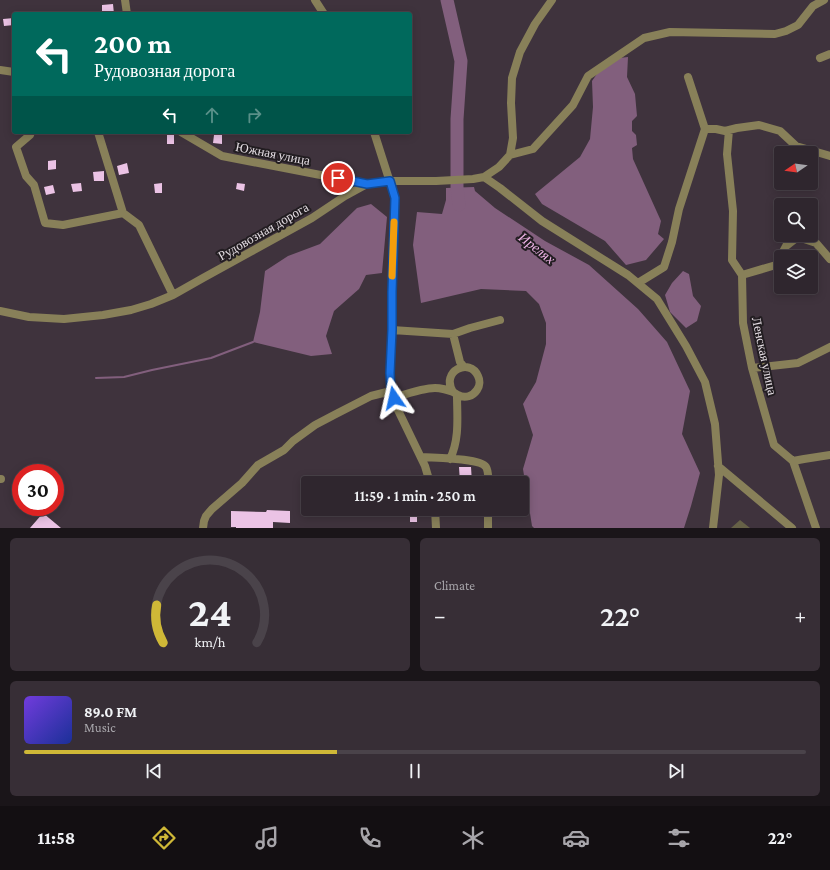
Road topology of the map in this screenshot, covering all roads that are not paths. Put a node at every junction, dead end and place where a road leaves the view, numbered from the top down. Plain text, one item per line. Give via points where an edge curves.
1 (125, 0) edge
2 (315, 0) edge
3 (552, 0) edge
4 (824, 0) edge
5 (127, 12) edge
6 (323, 12) edge
7 (830, 54) edge
8 (820, 58) dead end
9 (0, 70) edge
10 (12, 72) edge
11 (688, 76) dead end
12 (705, 129) junction
13 (728, 130) junction
14 (30, 134) edge
15 (99, 134) edge
16 (184, 134) edge
17 (375, 134) edge
18 (510, 155) junction
19 (830, 156) edge
20 (484, 178) junction
21 (390, 181) junction
22 (367, 184) junction
23 (123, 213) junction
24 (830, 259) edge
25 (742, 275) junction
26 (638, 283) junction
27 (173, 295) junction
28 (0, 311) edge
29 (500, 320) dead end
30 (392, 330) junction
31 (453, 334) junction
32 (830, 347) edge
33 (464, 367) junction
34 (752, 368) junction
35 (455, 393) junction
36 (392, 394) junction
37 (830, 455) edge
38 (422, 457) junction
39 (450, 459) junction
40 (793, 462) junction
41 (718, 466) junction
42 (428, 476) edge
43 (489, 476) edge
44 (435, 516) edge
45 (488, 516) edge
46 (203, 528) edge
47 (436, 528) edge
48 (488, 528) edge
49 (713, 528) edge
50 (792, 528) edge
51 (816, 528) edge

1 - 5 street
2 - 6 street
3 - 18 street via 520,52 512,78 513,138
4 - 18 street via 813,6 798,25 775,34 670,32 644,38 588,76 573,105 533,149
7 - 8 street
9 - 10 street
11 - 12 street
12 - 13 street
12 - 26 street via 679,209 664,267
13 - 19 street via 759,125 780,131 796,146
13 - 25 street, Ленская улица via 727,154 733,211 732,260
14 - 23 street via 16,147 26,176 34,185 45,223 63,225
15 - 23 street
16 - 22 street, Южная улица via 222,156
17 - 21 street
18 - 20 street
20 - 21 street, Рудовозная дорога
20 - 26 street via 542,221
21 - 22 street, Рудовозная дорога
21 - 30 street via 395,198
22 - 27 street, Рудовозная дорога via 312,218
23 - 27 street via 139,225
24 - 25 street via 816,243 795,239 786,246 776,265
25 - 34 street, Ленская улица via 743,323
26 - 41 street via 657,299 705,382 715,424
27 - 28 street, Рудовозная дорога via 131,310 64,319 29,317
29 - 31 street
30 - 31 street
30 - 36 street
31 - 33 street via 460,362
32 - 34 street via 798,363
33 - 35 street via 455,370 450,378 451,388
33 - 35 street via 476,372 479,376 479,386 470,396 461,397
34 - 40 street, Ленская улица via 774,445
35 - 36 street via 436,388
35 - 39 street via 456,444
36 - 38 street
36 - 46 street via 371,396 322,422 284,450 258,465 212,509 206,516
37 - 40 street
38 - 39 street
38 - 42 street
39 - 43 street via 482,464 486,467
40 - 51 street, Ленская улица
41 - 49 street
41 - 50 street
44 - 47 street
45 - 48 street

